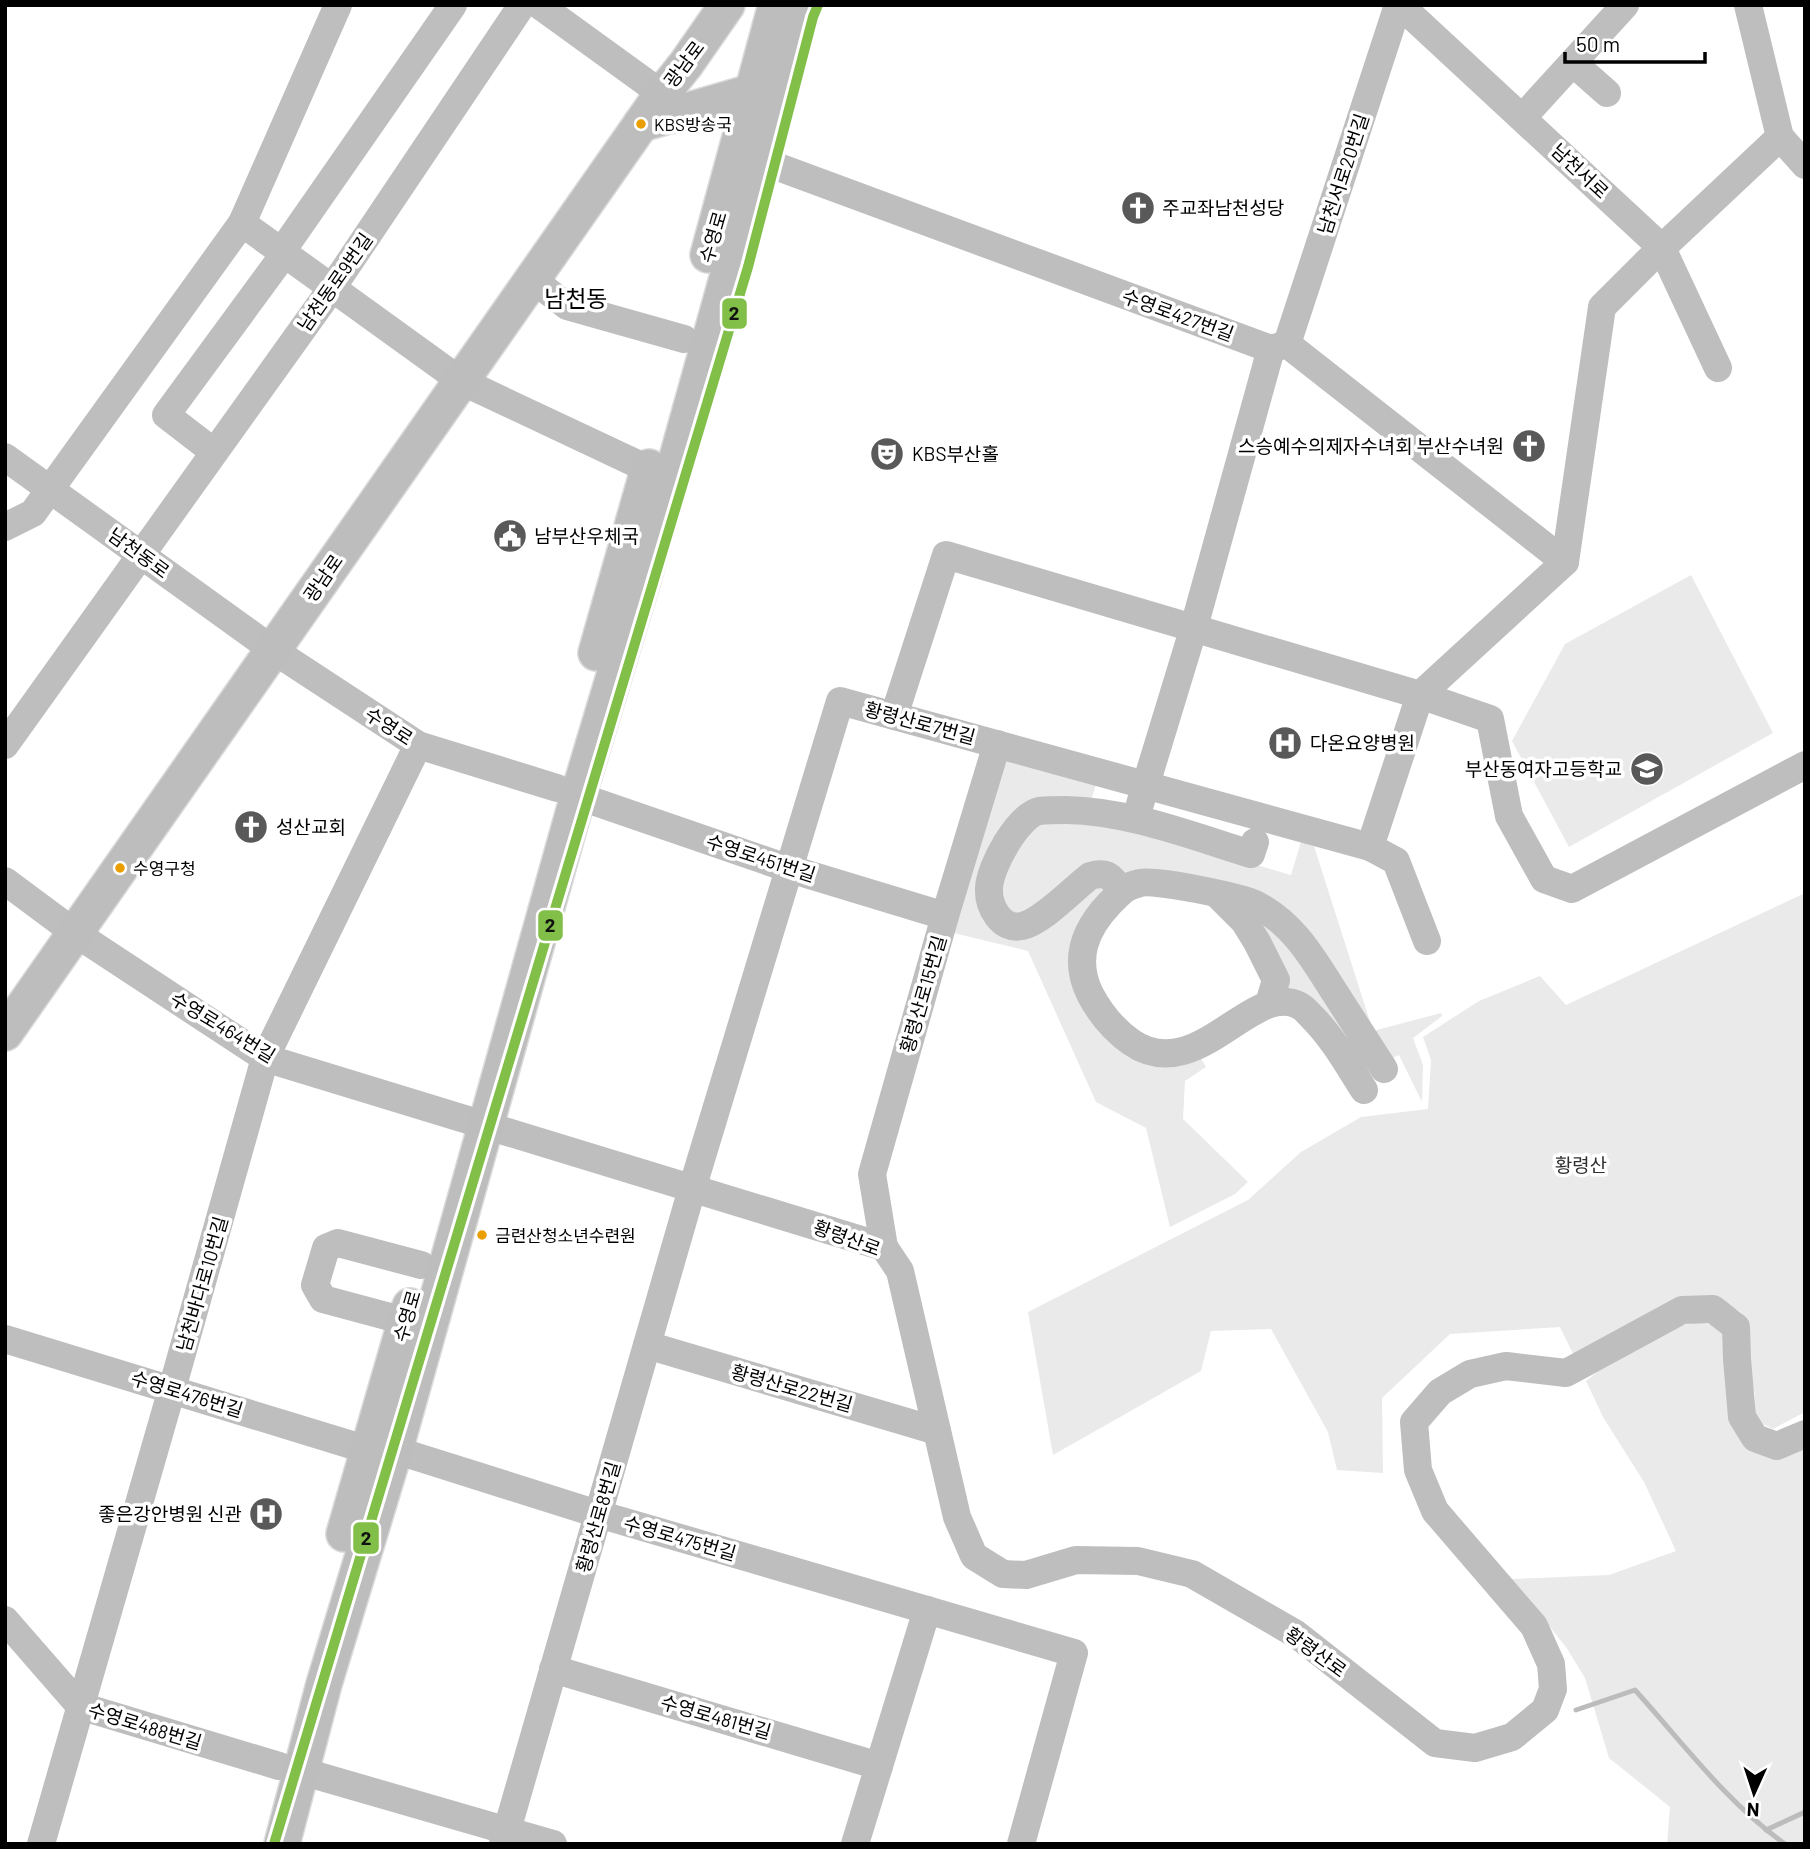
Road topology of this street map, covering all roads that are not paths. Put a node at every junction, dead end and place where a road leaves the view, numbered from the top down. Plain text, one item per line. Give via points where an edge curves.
1 (338, 5) edge
2 (453, 5) edge
3 (522, 5) edge
4 (539, 5) edge
5 (727, 5) edge
6 (776, 5) edge
7 (801, 5) edge
8 (1399, 5) edge
9 (1625, 5) edge
10 (1751, 6) edge
11 (1573, 63) junction
12 (766, 88) junction
13 (1607, 93) dead end
14 (662, 94) junction
15 (1523, 117) junction
16 (641, 124) junction
17 (1780, 137) junction
18 (749, 156) junction
19 (1805, 165) edge
20 (242, 223) junction
21 (1662, 248) junction
22 (283, 252) junction
23 (531, 279) junction
24 (332, 288) junction
25 (684, 339) junction
26 (1279, 346) junction
27 (1718, 368) dead end
28 (461, 381) junction
29 (214, 452) junction
30 (5, 457) edge
31 (648, 469) junction
32 (50, 489) junction
33 (5, 527) edge
34 (140, 554) junction
35 (1566, 562) junction
36 (1194, 627) junction
37 (273, 650) junction
38 (1420, 695) junction
39 (894, 716) junction
40 (997, 744) junction
41 (5, 745) edge
42 (418, 745) junction
43 (1805, 765) edge
44 (1145, 785) junction
45 (567, 792) junction
46 (1135, 820) junction
47 (1255, 842) dead end
48 (1370, 847) junction
49 (790, 869) junction
50 (5, 881) edge
51 (1121, 890) junction
52 (1217, 894) junction
53 (945, 916) junction
54 (75, 933) junction
55 (1427, 941) dead end
56 (1269, 1004) junction
57 (5, 1033) edge
58 (265, 1058) junction
59 (1384, 1069) dead end
60 (1364, 1090) dead end
61 (475, 1123) junction
62 (692, 1189) junction
63 (884, 1247) junction
64 (421, 1265) junction
65 (405, 1321) junction
66 (5, 1339) edge
67 (647, 1345) junction
68 (172, 1389) junction
69 (937, 1431) junction
70 (1805, 1434) edge
71 (382, 1450) junction
72 (598, 1514) junction
73 (927, 1610) junction
74 (5, 1620) edge
75 (553, 1669) junction
76 (80, 1706) junction
77 (879, 1766) junction
78 (290, 1769) junction
79 (505, 1837) edge
80 (41, 1844) edge
81 (257, 1844) edge
82 (282, 1844) edge
83 (553, 1844) edge
84 (855, 1844) edge
85 (1021, 1844) edge

1 - 20 street
2 - 22 street
3 - 24 street, 남천동로9번길
4 - 14 street
5 - 14 main road, 광남로
6 - 12 main road, 수영로
7 - 12 main road, 수영로
8 - 15 street, 남천서로
8 - 26 street, 남천서로20번길
9 - 11 street
10 - 17 street
11 - 13 street
11 - 15 street
12 - 16 main road, 광남로
12 - 18 main road, 수영로
14 - 16 main road, 광남로
15 - 21 street, 남천서로
16 - 23 main road, 광남로
17 - 19 street
17 - 21 street
18 - 25 main road, 수영로
18 - 26 street, 수영로427번길
18 - 45 main road, 수영로 via 644,576
20 - 22 street
20 - 32 street
21 - 27 street, 남천서로
21 - 35 street via 1602,307
22 - 24 street
22 - 29 street via 166,415
23 - 25 street via 567,306
23 - 28 main road, 광남로
24 - 28 street
24 - 29 street, 남천동로9번길
25 - 31 main road, 수영로
26 - 35 street, 수영로427번길
26 - 36 street, 남천서로20번길
28 - 31 street
28 - 37 main road, 광남로
29 - 34 street, 남천동로9번길
30 - 32 street, 남천동로
31 - 45 main road, 수영로
32 - 33 street via 33,513
32 - 34 street, 남천동로
34 - 37 street, 남천동로
34 - 41 street, 남천동로9번길
35 - 38 street
36 - 38 street
36 - 39 street via 946,555
36 - 44 street, 남천서로20번길
37 - 42 street, 수영로
37 - 54 main road, 광남로
38 - 43 street via 1490,719 1509,816 1544,879 1572,889
38 - 48 street
39 - 40 street, 황령산로7번길
39 - 49 street, 황령산로7번길 via 840,701
40 - 44 street, 황령산로7번길
40 - 53 street, 황령산로15번길
42 - 45 street, 수영로
42 - 58 street, 남천바다로10번길
44 - 46 street, 남천서로20번길
44 - 48 street, 황령산로7번길
45 - 49 street, 수영로451번길
45 - 61 main road, 수영로
46 - 47 street via 1251,854
46 - 51 street via 1082,810 1032,813 1008,840 989,889 992,906 1010,927 1024,926 1045,914 1090,876 1111,877
48 - 55 street, 황령산로7번길 via 1396,861
49 - 53 street, 수영로451번길
49 - 62 street, 황령산로7번길
50 - 54 street, 수영로464번길
51 - 52 street via 1143,882
51 - 56 street via 1087,933 1083,976 1103,1015 1143,1051 1186,1050
52 - 56 street via 1244,921 1276,980
52 - 59 street via 1253,903 1302,942
53 - 63 street, 황령산로15번길 via 872,1174
54 - 57 main road, 광남로
54 - 58 street, 수영로464번길
56 - 60 street via 1282,1000 1301,1006 1324,1030
58 - 61 street, 수영로464번길
58 - 68 street, 남천바다로10번길
61 - 62 street, 황령산로
61 - 64 main road, 수영로
61 - 71 main road, 수영로
62 - 63 street, 황령산로
62 - 67 street, 황령산로8번길
63 - 69 street, 황령산로 via 900,1271
64 - 65 main road, 수영로
64 - 65 street via 338,1243 326,1248 316,1285 323,1298
65 - 71 main road, 수영로
66 - 68 street, 수영로476번길
67 - 69 street, 황령산로22번길
67 - 72 street, 황령산로8번길
68 - 71 street, 수영로476번길
68 - 76 street, 남천바다로10번길
69 - 70 street, 황령산로 via 957,1517 974,1556 1003,1574 1026,1575 1076,1560 1138,1561 1192,1574 1296,1634 1435,1742 1475,1748 1512,1737 1545,1710 1553,1689 1551,1664 1534,1626 1435,1511 1418,1470 1414,1423 1440,1392 1470,1374 1506,1366 1566,1373 1682,1310 1713,1310 1736,1328 1742,1417 1755,1438 1777,1446
71 - 72 street, 수영로475번길
71 - 78 main road, 수영로
72 - 73 street, 수영로475번길
72 - 75 street, 황령산로8번길
73 - 77 street
73 - 85 street, 수영로475번길 via 1074,1653
74 - 76 street, 수영로488번길
75 - 77 street, 수영로481번길
75 - 79 street, 황령산로8번길
76 - 78 street, 수영로488번길
76 - 80 street, 남천바다로10번길
77 - 84 street
78 - 79 street, 수영로488번길
78 - 81 main road, 수영로
78 - 82 main road, 수영로
79 - 83 street, 수영로488번길

